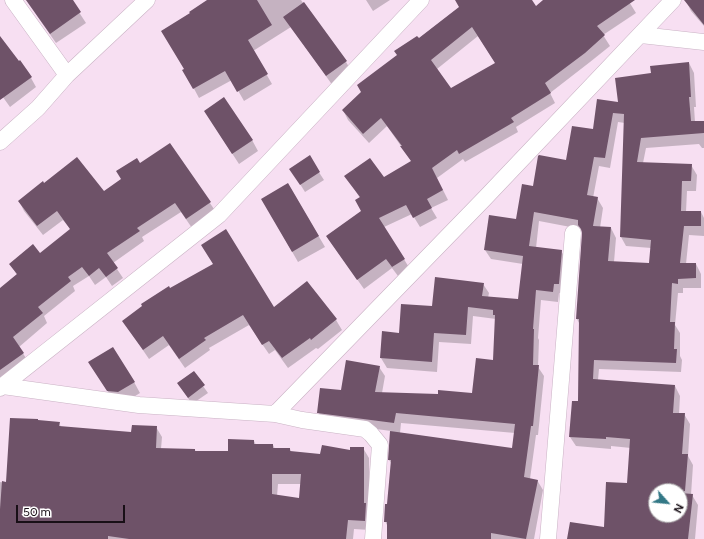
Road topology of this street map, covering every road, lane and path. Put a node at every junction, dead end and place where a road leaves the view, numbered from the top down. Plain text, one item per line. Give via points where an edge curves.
1 (14, 0) edge
2 (147, 0) edge
3 (421, 0) edge
4 (673, 0) edge
5 (641, 35) junction
6 (704, 42) edge
7 (67, 75) junction
8 (0, 142) edge
9 (573, 233) dead end
10 (2, 387) edge
11 (275, 414) junction
12 (373, 539) edge
13 (548, 539) edge

1 - 7 street
2 - 7 street
3 - 10 street via 219,214
4 - 5 street
5 - 6 street
5 - 11 street
7 - 8 street via 38,108
9 - 13 street
10 - 11 street via 139,405
11 - 12 street via 365,429 380,445

